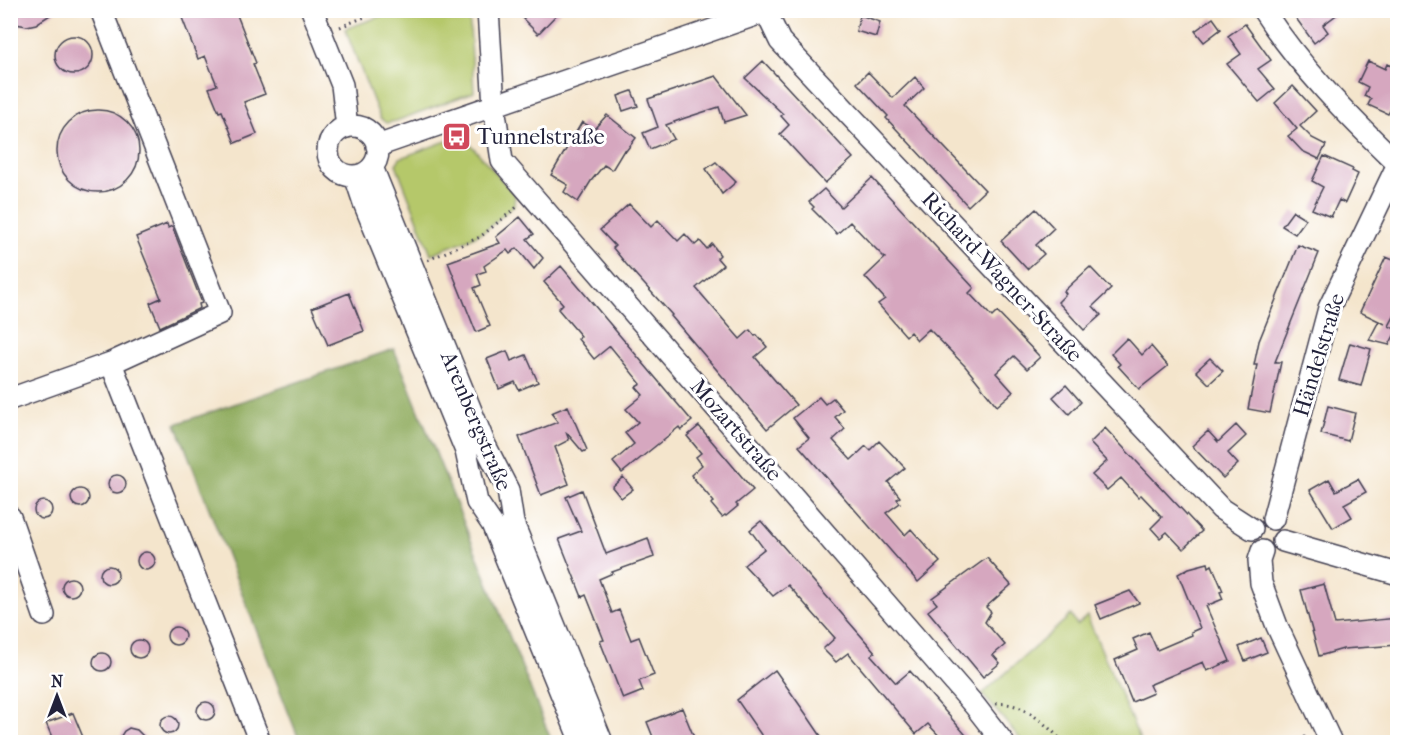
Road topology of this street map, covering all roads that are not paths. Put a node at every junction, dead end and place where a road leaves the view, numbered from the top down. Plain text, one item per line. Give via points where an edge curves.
1 (101, 10) edge
2 (312, 10) edge
3 (488, 10) edge
4 (1263, 10) edge
5 (767, 11) edge
6 (494, 106) junction
7 (347, 127) junction
8 (377, 146) junction
9 (1397, 164) edge
10 (363, 172) junction
11 (111, 363) junction
12 (10, 399) edge
13 (10, 517) edge
14 (1273, 519) junction
15 (1252, 530) junction
16 (1283, 541) junction
17 (1262, 551) junction
18 (1398, 574) edge
19 (44, 615) dead end
20 (260, 742) edge
21 (581, 742) edge
22 (602, 742) edge
23 (1004, 742) edge
24 (1331, 742) edge

1 - 11 street via 220,313
2 - 7 street via 342,85
3 - 6 street, Mozartstraße
4 - 9 street via 1338,104
5 - 6 street
5 - 15 street, Richard-Wagner-Straße via 780,41 1221,509
6 - 8 street
6 - 23 street, Mozartstraße via 502,161
7 - 8 street via 372,134
7 - 10 street via 336,132 328,155 332,166 341,173
8 - 10 street via 377,157
9 - 14 street, Händelstraße via 1329,308
10 - 21 street, Arenbergstraße via 465,452 477,502 492,524
10 - 22 street, Arenbergstraße via 413,267 485,445 508,490 513,523
11 - 12 street
11 - 20 street
13 - 19 street
14 - 15 street via 1260,520
14 - 16 street via 1282,528
15 - 17 street via 1252,542
16 - 17 street via 1275,550
16 - 18 street
17 - 24 street via 1258,560 1261,583

